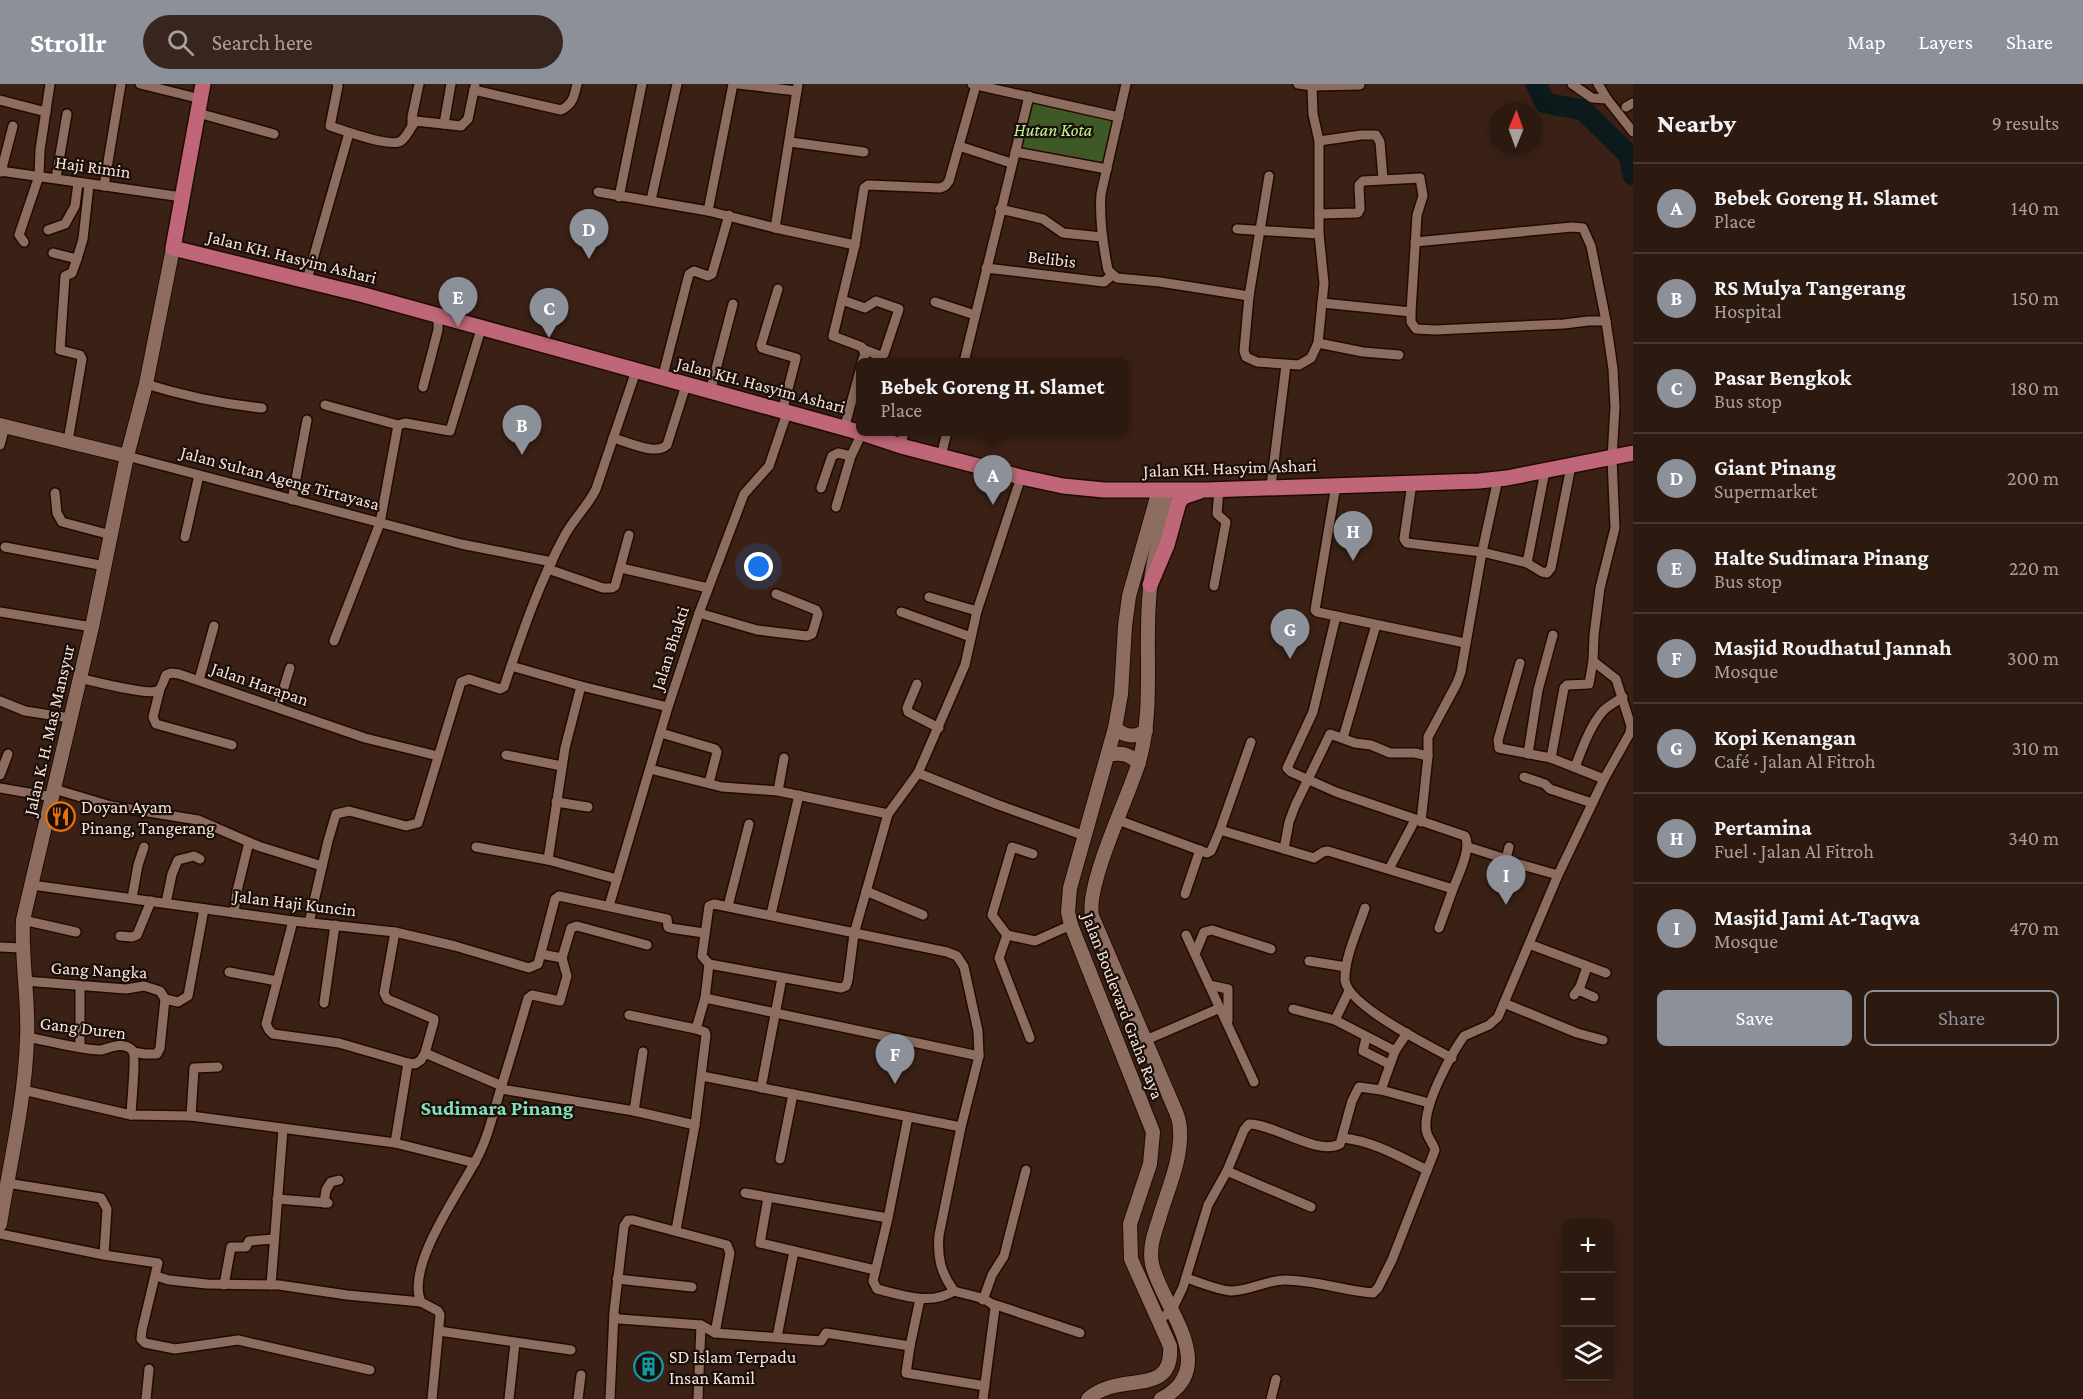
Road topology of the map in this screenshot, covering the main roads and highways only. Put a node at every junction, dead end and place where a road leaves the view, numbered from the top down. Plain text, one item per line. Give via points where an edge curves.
1 (201, 99) edge
2 (173, 248) junction
3 (3, 425) edge
4 (856, 432) edge
5 (882, 436) edge
6 (902, 439) edge
7 (1633, 453) edge
8 (128, 456) junction
9 (1166, 490) junction
10 (1213, 490) junction
11 (1150, 585) junction
12 (1115, 728) junction
13 (1146, 731) junction
14 (1108, 755) junction
15 (1139, 764) junction
16 (1146, 1040) junction
17 (1121, 1050) junction
18 (0, 1224) edge
19 (1088, 1399) edge
20 (1161, 1399) edge

1 - 2 main road
2 - 4 main road, Jalan KH. Hasyim Ashari via 307,280
2 - 8 main road, Jalan K. H. Mas Mansyur
3 - 8 main road, Jalan Sultan Ageng Tirtayasa
5 - 6 main road, Jalan KH. Hasyim Ashari
6 - 9 main road, Jalan KH. Hasyim Ashari via 941,456 1063,486
7 - 10 main road, Jalan KH. Hasyim Ashari via 1498,479
8 - 18 main road, Jalan K. H. Mas Mansyur via 24,920 21,948 27,1037 23,1090
9 - 10 main road, Jalan KH. Hasyim Ashari
9 - 11 main road, Jalan Boulevard Graha Raya
9 - 12 main road, Jalan Boulevard Graha Raya via 1129,596
10 - 11 main road via 1190,494 1179,502
11 - 13 main road, Jalan Boulevard Graha Raya
12 - 13 main road via 1129,736
12 - 14 main road, Jalan Boulevard Graha Raya
13 - 15 main road, Jalan Boulevard Graha Raya
14 - 15 main road via 1125,754
14 - 17 main road, Jalan Boulevard Graha Raya via 1068,901 1071,925
15 - 16 main road, Jalan Boulevard Graha Raya via 1090,905
16 - 17 main road
16 - 20 main road, Jalan Boulevard Graha Raya via 1180,1129 1178,1153 1151,1246 1152,1265 1182,1330 1188,1363 1178,1384
17 - 19 main road, Jalan Boulevard Graha Raya via 1153,1132 1150,1164 1130,1224 1131,1259 1170,1346 1171,1359 1163,1381 1155,1387 1107,1388

